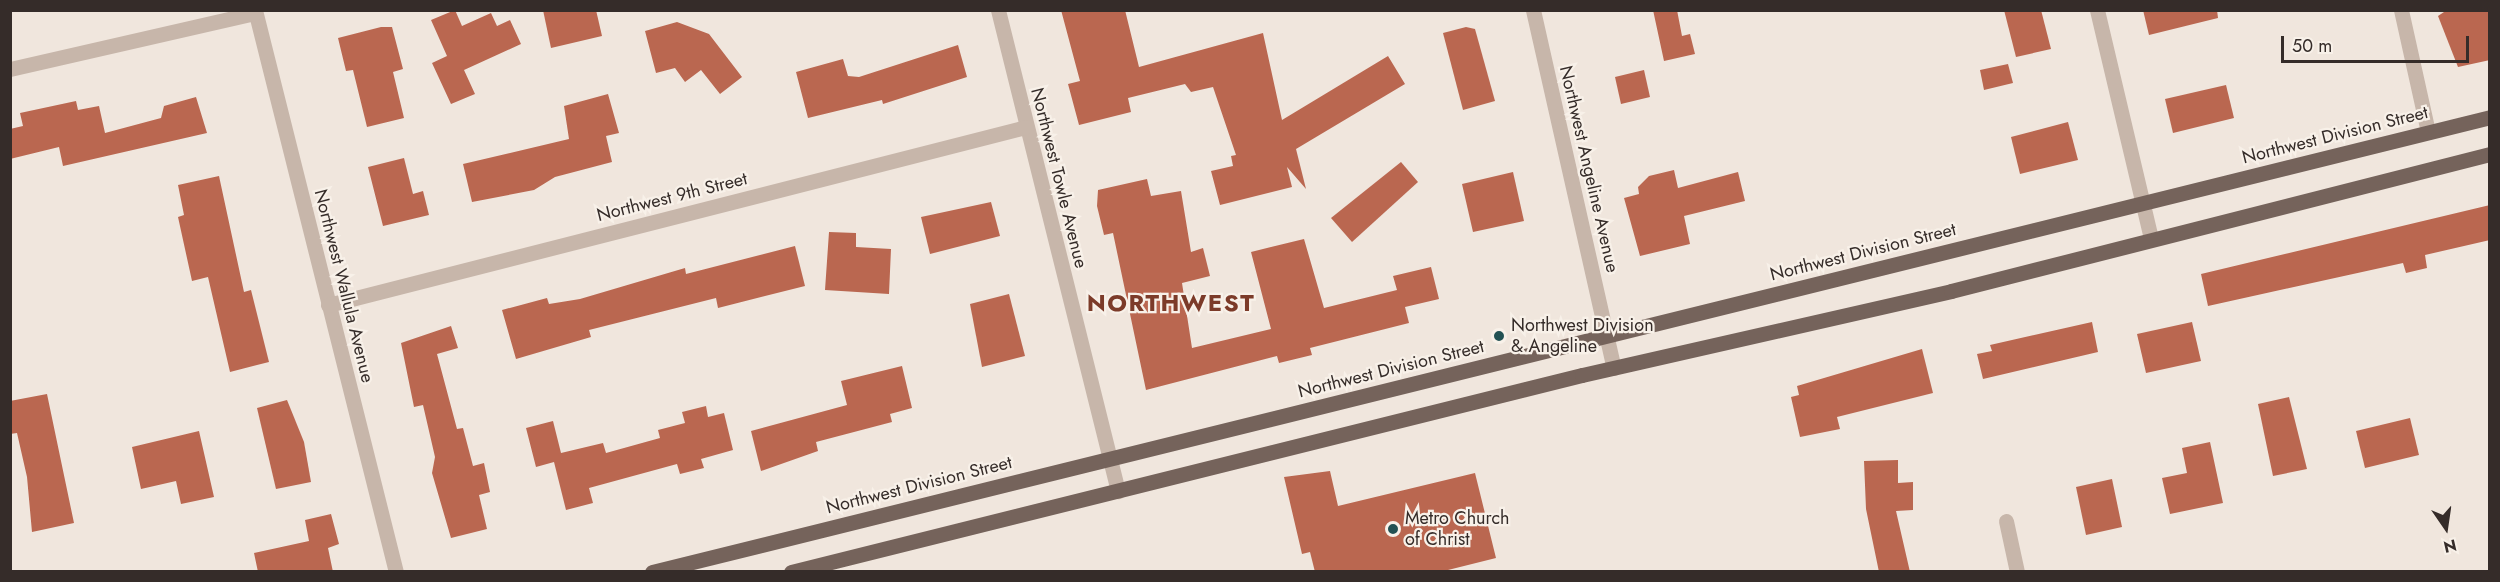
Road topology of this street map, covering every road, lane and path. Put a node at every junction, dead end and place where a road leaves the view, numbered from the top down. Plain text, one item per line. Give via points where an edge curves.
1 (998, 10) edge
2 (1533, 10) edge
3 (2097, 10) edge
4 (2401, 10) edge
5 (255, 12) edge
6 (10, 69) edge
7 (2490, 117) edge
8 (1026, 127) junction
9 (2428, 132) junction
10 (2490, 154) edge
11 (2145, 202) junction
12 (2151, 239) junction
13 (328, 305) junction
14 (1607, 336) junction
15 (1614, 368) junction
16 (1107, 459) junction
17 (1118, 491) junction
18 (2006, 521) dead end
19 (396, 572) edge
20 (652, 572) edge
21 (791, 572) edge
22 (2018, 572) edge

1 - 8 street, Northwest Towle Avenue
2 - 14 street, Northwest Angeline Avenue
3 - 11 street
4 - 9 street
5 - 6 street
5 - 13 street, Northwest Wallula Avenue
7 - 9 main road, Northwest Division Street
8 - 13 street, Northwest 9th Street
8 - 16 street, Northwest Towle Avenue
9 - 11 main road, Northwest Division Street
10 - 12 main road
11 - 12 street
11 - 14 main road, Northwest Division Street
12 - 15 main road
13 - 19 street, Northwest Wallula Avenue
14 - 15 street, Northwest Angeline Avenue
14 - 16 main road, Northwest Division Street
15 - 17 main road
16 - 17 street, Northwest Towle Avenue
16 - 20 main road, Northwest Division Street
17 - 21 main road
18 - 22 street

